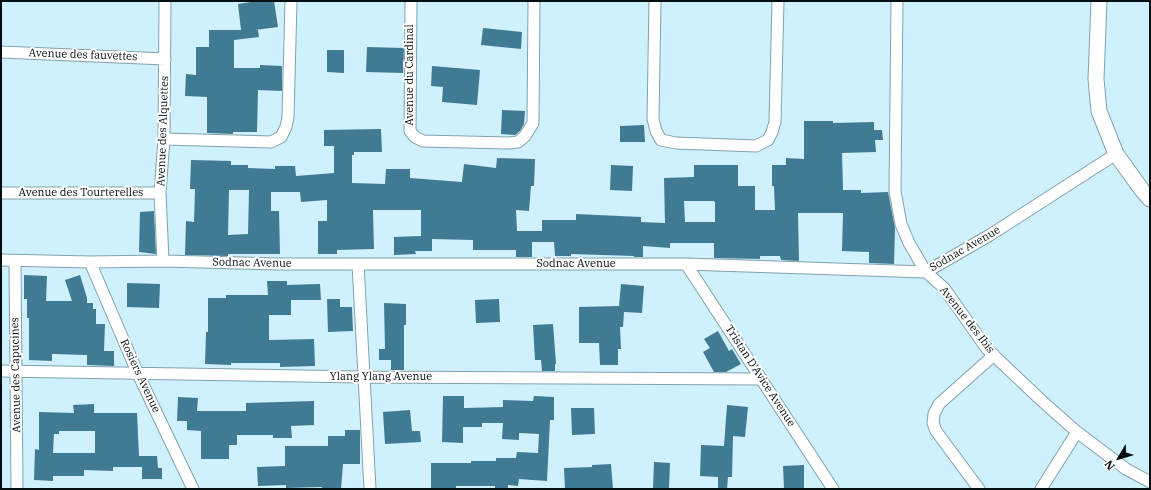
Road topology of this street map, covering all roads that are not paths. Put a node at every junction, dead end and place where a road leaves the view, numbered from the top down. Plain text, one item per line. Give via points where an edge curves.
1 (165, 1) edge
2 (291, 1) edge
3 (411, 1) edge
4 (534, 1) edge
5 (655, 1) edge
6 (778, 1) edge
7 (897, 1) edge
8 (1099, 1) edge
9 (1, 52) edge
10 (165, 59) junction
11 (164, 139) junction
12 (1116, 154) junction
13 (1, 193) edge
14 (160, 193) junction
15 (1150, 199) edge
16 (1, 260) edge
17 (15, 261) junction
18 (163, 261) junction
19 (90, 262) junction
20 (358, 264) junction
21 (686, 264) junction
22 (926, 272) junction
23 (994, 355) junction
24 (1, 371) edge
25 (17, 371) junction
26 (138, 374) junction
27 (363, 377) junction
28 (762, 379) junction
29 (1077, 432) junction
30 (1150, 482) edge
31 (17, 489) edge
32 (193, 489) edge
33 (370, 489) edge
34 (833, 489) edge
35 (979, 489) edge
36 (1041, 489) edge

1 - 10 street, Avenue des Alquettes
2 - 11 street via 288,117 281,136 271,142
3 - 4 street, Avenue du Cardinal via 410,131 415,137 423,140 508,143 518,142 533,123
5 - 6 street via 653,119 661,140 756,146 768,140 775,122
7 - 22 street, Avenue des Ibis via 895,191 901,224
8 - 12 main road via 1096,79 1099,111
9 - 10 street, Avenue des fauvettes
10 - 11 street, Avenue des Alquettes
11 - 14 street, Avenue des Alquettes
12 - 15 main road
12 - 22 street, Sodnac Avenue via 990,235
13 - 14 street, Avenue des Tourterelles
14 - 18 street, Avenue des Alquettes
16 - 17 street, Sodnac Avenue
17 - 19 street, Sodnac Avenue
17 - 25 street, Avenue des Capucines
18 - 19 street, Sodnac Avenue
18 - 20 street, Sodnac Avenue
19 - 26 street, Rosiers Avenue
20 - 21 street, Sodnac Avenue
20 - 27 street
21 - 22 street, Sodnac Avenue
21 - 28 street, Tristan D'Avice Avenue
22 - 23 street, Avenue des Ibis via 944,288
23 - 29 street, Avenue des Ibis
23 - 35 street via 939,404 934,414 936,431
24 - 25 street, Ylang Ylang Avenue
25 - 26 street, Ylang Ylang Avenue
25 - 31 street, Avenue des Capucines
26 - 27 street, Ylang Ylang Avenue
26 - 32 street, Rosiers Avenue
27 - 28 street, Ylang Ylang Avenue
27 - 33 street
28 - 34 street, Tristan D'Avice Avenue
29 - 30 street, Avenue des Ibis via 1126,469
29 - 36 street

